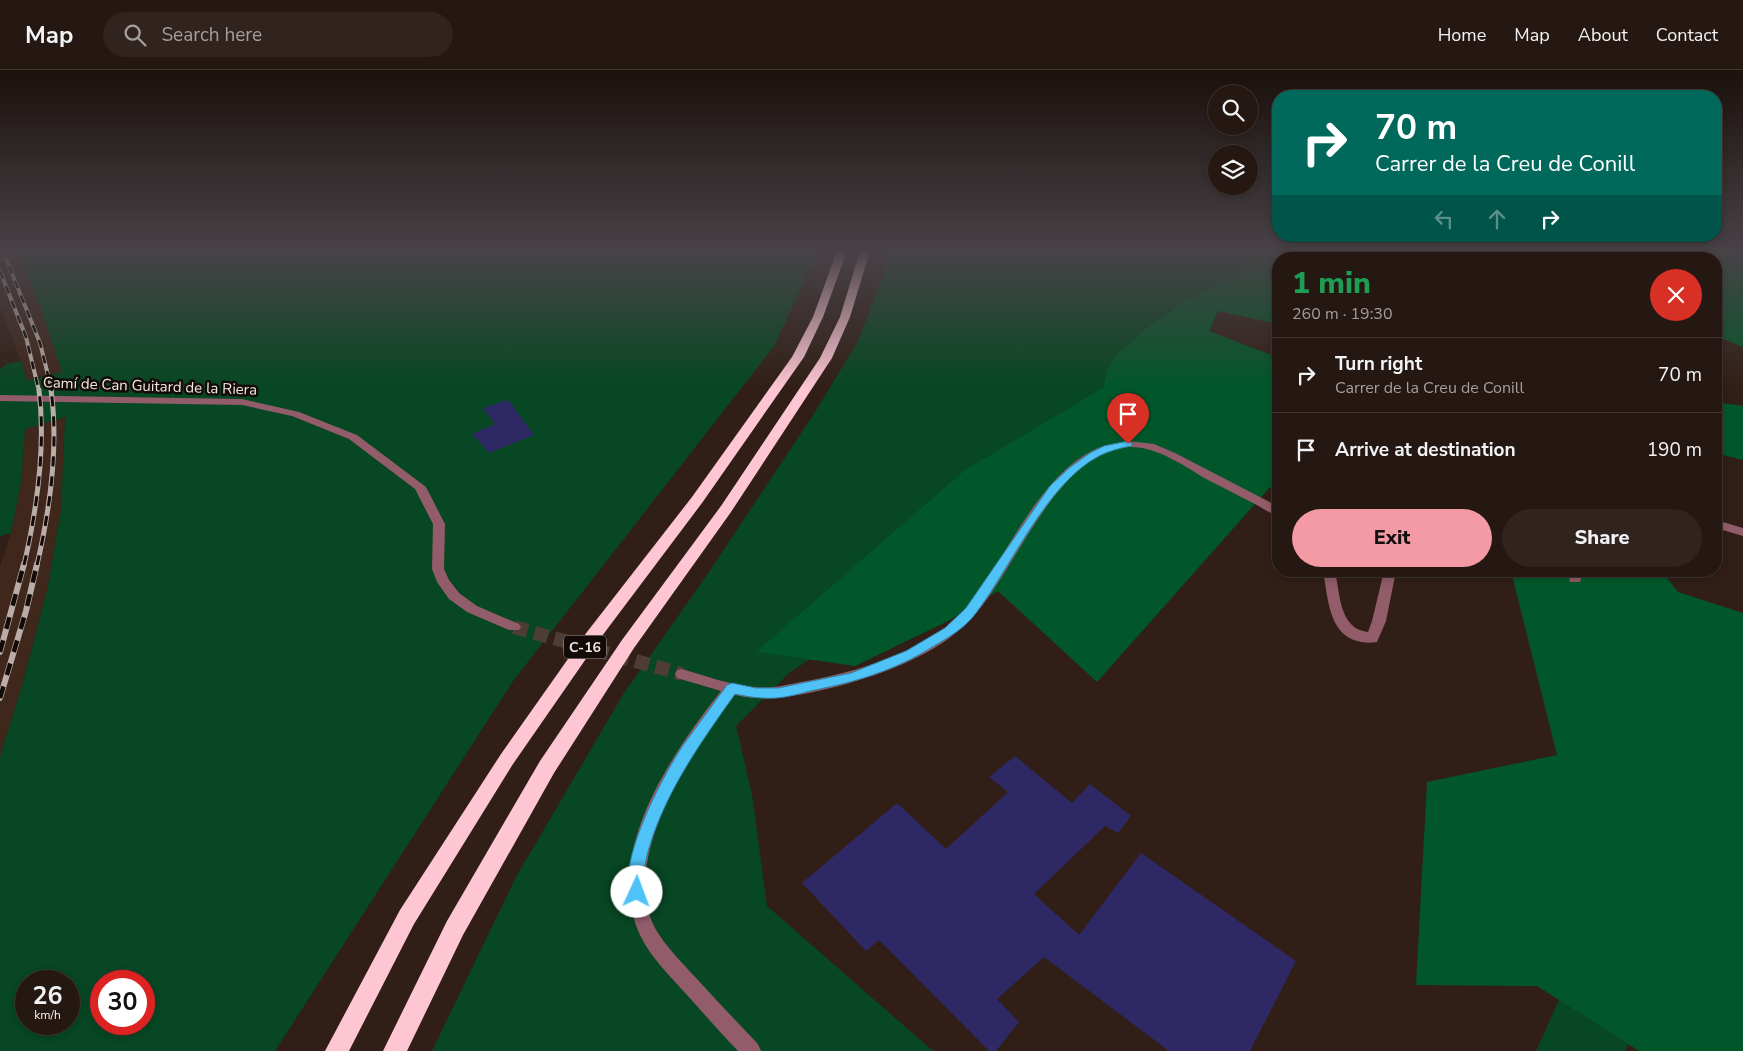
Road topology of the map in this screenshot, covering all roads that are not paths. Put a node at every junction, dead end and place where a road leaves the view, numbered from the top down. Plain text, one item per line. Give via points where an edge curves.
1 (826, 297) edge
2 (851, 297) edge
3 (0, 398) edge
4 (1272, 508) edge
5 (1722, 526) edge
6 (1743, 532) edge
7 (1330, 577) edge
8 (1389, 577) edge
9 (514, 627) tunnel mouth
10 (682, 674) tunnel mouth
11 (732, 688) junction
12 (337, 1051) edge
13 (395, 1051) edge
14 (751, 1051) edge

1 - 12 highway, C-16 via 798,356 507,759 407,917
2 - 13 highway, C-16 via 826,358 547,766 455,928
3 - 9 street, Camí de Can Guitard de la Riera via 242,402 295,414 353,437 420,487 439,524 438,569 454,596 472,609
4 - 11 street via 1170,454 1142,444 1113,446 1082,462 1054,488 970,612 949,632 882,668 852,678 778,693
5 - 6 street
7 - 8 street via 1336,613 1351,634 1362,638 1372,638
10 - 11 street
11 - 14 street via 688,750 660,800 641,848 636,878 638,905 647,930 662,954

